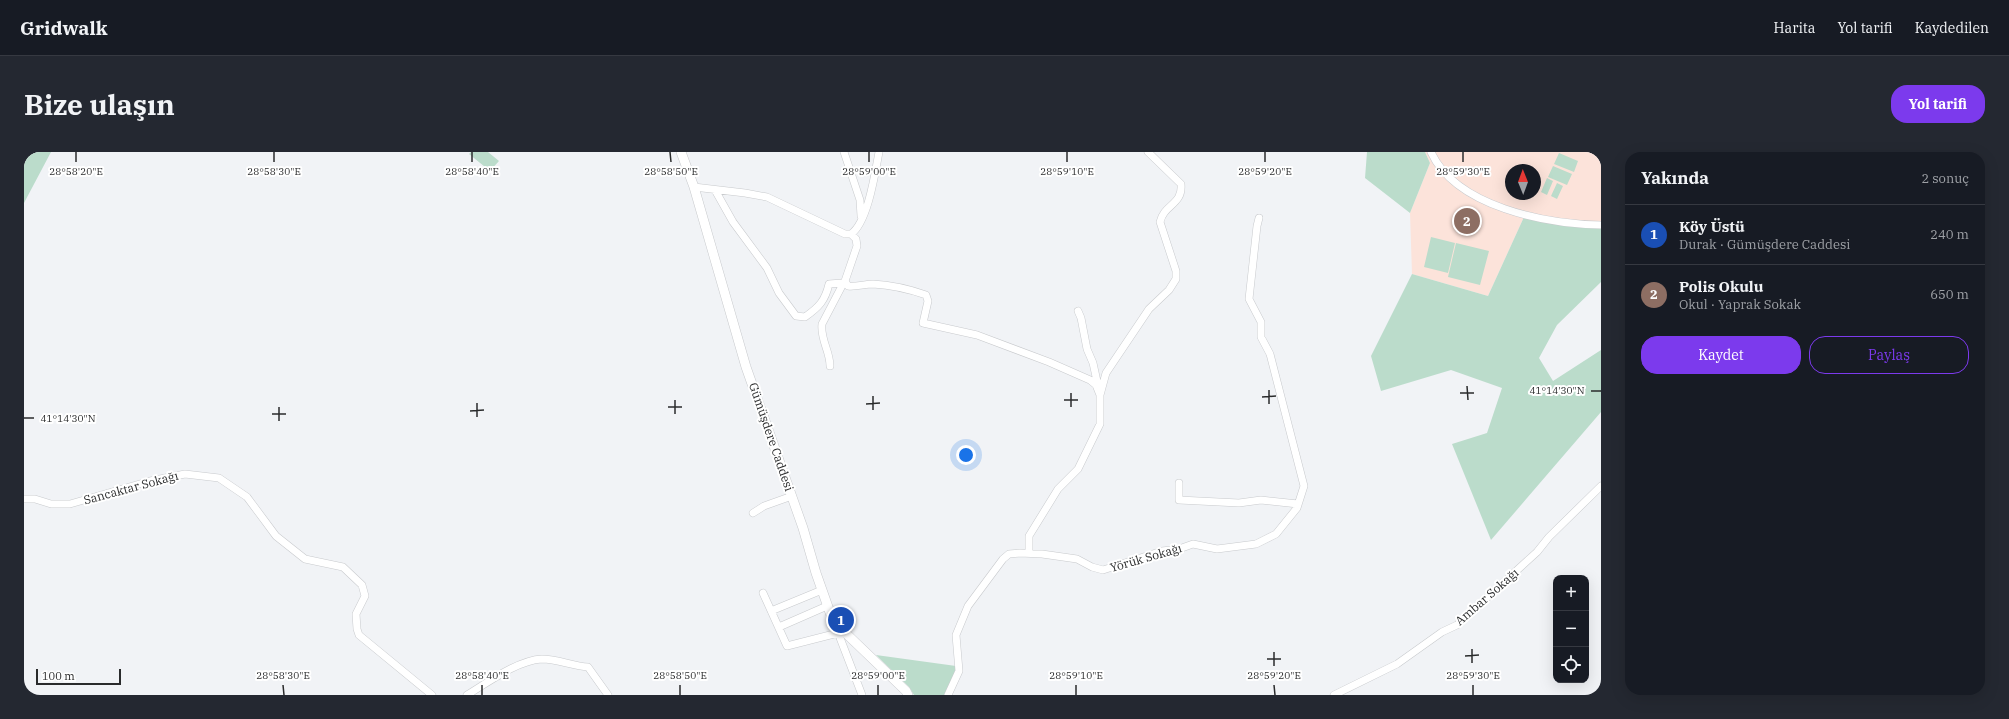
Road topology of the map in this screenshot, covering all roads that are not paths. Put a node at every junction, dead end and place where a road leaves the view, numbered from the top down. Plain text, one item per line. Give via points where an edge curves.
1 (681, 152) edge
2 (844, 152) edge
3 (879, 152) edge
4 (1148, 152) edge
5 (1431, 152) edge
6 (694, 187) junction
7 (715, 190) junction
8 (1259, 218) dead end
9 (860, 222) junction
10 (1601, 225) edge
11 (851, 234) junction
12 (844, 282) junction
13 (1078, 311) dead end
14 (830, 366) dead end
15 (1100, 395) junction
16 (1179, 484) dead end
17 (1601, 486) edge
18 (792, 496) junction
19 (24, 499) edge
20 (1298, 504) junction
21 (753, 514) dead end
22 (1029, 553) junction
23 (822, 590) junction
24 (763, 593) dead end
25 (827, 606) junction
26 (771, 611) junction
27 (833, 621) junction
28 (779, 627) junction
29 (838, 633) junction
30 (432, 695) edge
31 (467, 695) edge
32 (608, 695) edge
33 (862, 695) edge
34 (908, 695) edge
35 (948, 695) edge
36 (1334, 695) edge

1 - 6 street, Gümüşdere Caddesi
2 - 9 street via 860,200
3 - 9 street via 874,185
4 - 15 street via 1181,184 1182,192 1179,198 1162,214 1160,222 1176,271 1176,279 1169,290 1149,309 1106,373
5 - 10 street via 1447,176 1466,191 1499,206 1527,216
6 - 7 street
6 - 18 street, Gümüşdere Caddesi via 746,367
7 - 11 street via 767,197 845,234
7 - 12 street via 733,222 767,268 779,293 796,316 805,317 815,310 822,302 829,284
8 - 20 street, Yörük Sokağı via 1249,299 1261,322 1261,337 1270,354 1304,486
9 - 11 street
11 - 12 street via 856,239 857,246
12 - 14 street via 821,330
12 - 15 street via 852,287 903,287 926,295 928,301 923,323 977,335 1049,362 1090,380 1096,385
13 - 15 street
15 - 22 street via 1100,424 1078,469 1058,489 1029,536
16 - 20 street via 1179,500 1239,503 1261,500
17 - 36 street, Ambar Sokağı via 1549,536 1537,552 1457,625 1442,632 1397,664
18 - 21 street via 764,506
18 - 23 street, Gümüşdere Caddesi
19 - 30 street, Sancaktar Sokağı via 35,499 51,504 70,504 150,481 185,474 219,478 247,497 276,536 305,559 343,567 362,585 365,596 356,614 356,629 359,635
20 - 22 street, Yörük Sokağı via 1276,534 1256,544 1217,549 1193,544 1103,570 1077,559
22 - 35 street, Yörük Sokağı via 1009,554 1003,559 968,606 956,635 959,671
23 - 25 street, Gümüşdere Caddesi
23 - 26 street
24 - 26 street
25 - 27 street, Gümüşdere Caddesi
25 - 28 street
26 - 28 street
27 - 29 street
27 - 34 street, Gümüşdere Caddesi
28 - 29 street via 787,646
29 - 33 street
31 - 32 street via 508,671 532,660 544,659 588,667

